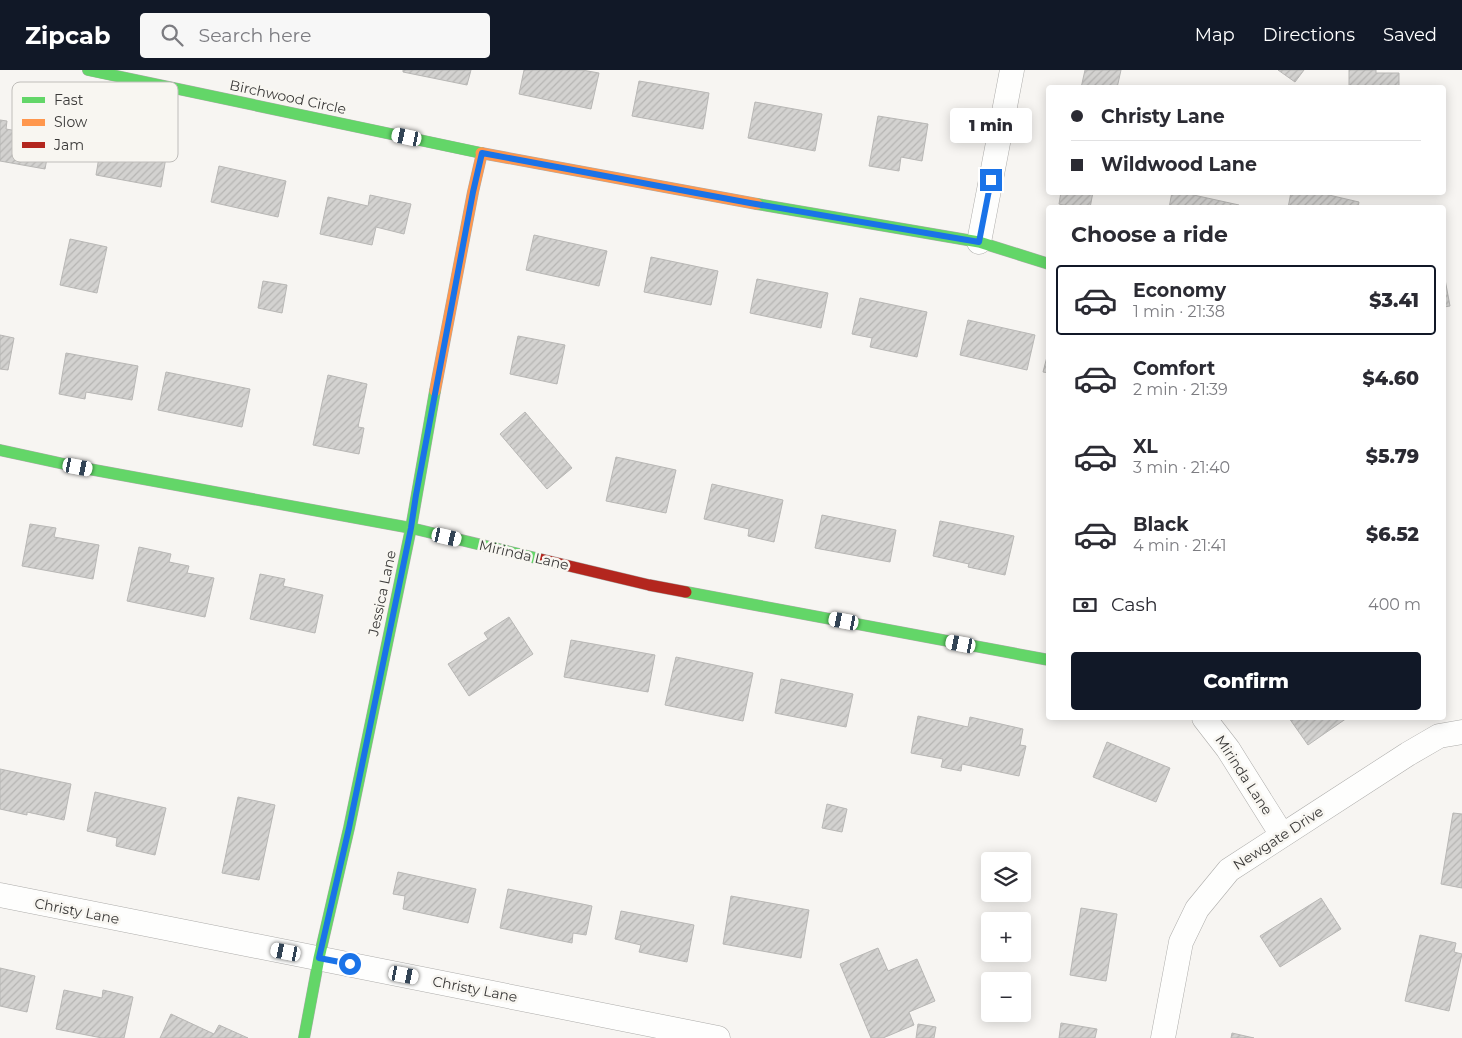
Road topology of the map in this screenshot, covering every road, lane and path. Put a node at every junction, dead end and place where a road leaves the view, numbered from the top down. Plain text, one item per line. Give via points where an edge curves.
1 (88, 70) edge
2 (1012, 70) edge
3 (145, 82) edge
4 (178, 89) edge
5 (482, 153) junction
6 (979, 242) junction
7 (1046, 263) edge
8 (0, 450) edge
9 (411, 528) junction
10 (1046, 659) edge
11 (1206, 720) edge
12 (1462, 732) edge
13 (1282, 835) junction
14 (0, 895) edge
15 (319, 958) junction
16 (716, 1037) edge
17 (304, 1038) edge
18 (1163, 1038) edge

1 - 3 street, Birchwood Circle
2 - 6 street
4 - 5 street, Birchwood Circle
5 - 6 street, Birchwood Circle
5 - 9 street, Jessica Lane
6 - 7 street
8 - 9 street, Mirinda Lane
9 - 10 street, Mirinda Lane via 649,585
9 - 15 street, Jessica Lane
11 - 13 street, Mirinda Lane via 1228,749
12 - 13 street, Newgate Drive via 1439,736
13 - 18 street, Newgate Drive via 1229,870 1197,909 1181,942
14 - 15 street, Christy Lane
15 - 16 street, Christy Lane
15 - 17 street, Jessica Lane

